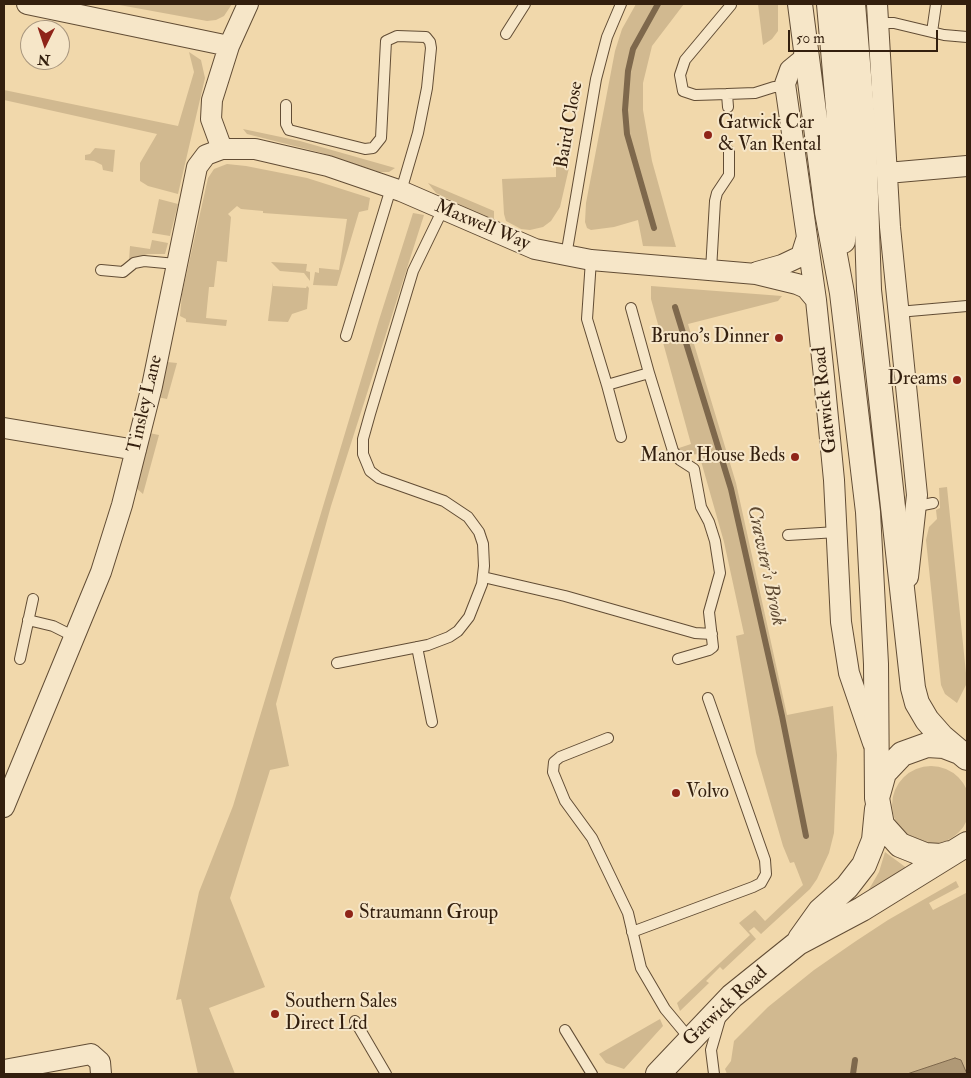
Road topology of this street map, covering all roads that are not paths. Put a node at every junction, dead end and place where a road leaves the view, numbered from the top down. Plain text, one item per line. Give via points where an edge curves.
1 (28, 4) edge
2 (248, 4) edge
3 (525, 4) edge
4 (621, 4) edge
5 (800, 4) edge
6 (829, 4) edge
7 (853, 4) edge
8 (877, 4) edge
9 (936, 4) edge
10 (731, 5) dead end
11 (83, 10) edge
12 (880, 24) junction
13 (932, 32) junction
14 (506, 34) dead end
15 (967, 37) edge
16 (229, 46) junction
17 (807, 56) junction
18 (786, 87) junction
19 (727, 94) junction
20 (286, 104) dead end
21 (728, 107) dead end
22 (222, 149) junction
23 (729, 151) dead end
24 (967, 166) edge
25 (887, 173) junction
26 (844, 186) junction
27 (396, 190) junction
28 (443, 210) junction
29 (807, 237) junction
30 (566, 256) junction
31 (590, 260) junction
32 (176, 264) junction
33 (102, 270) dead end
34 (711, 270) junction
35 (750, 273) junction
36 (869, 290) junction
37 (842, 293) junction
38 (816, 300) junction
39 (967, 306) edge
40 (631, 308) dead end
41 (898, 312) junction
42 (346, 336) dead end
43 (649, 373) junction
44 (606, 385) junction
45 (4, 428) edge
46 (621, 437) dead end
47 (136, 450) junction
48 (837, 532) junction
49 (788, 535) dead end
50 (483, 576) junction
51 (33, 599) dead end
52 (28, 620) junction
53 (712, 634) junction
54 (75, 637) junction
55 (909, 640) junction
56 (417, 647) junction
57 (20, 659) dead end
58 (678, 659) dead end
59 (337, 663) dead end
60 (708, 698) dead end
61 (432, 722) dead end
62 (608, 738) dead end
63 (876, 750) junction
64 (967, 758) edge
65 (6, 794) edge
66 (877, 802) junction
67 (964, 846) edge
68 (632, 932) junction
69 (798, 943) junction
70 (732, 996) junction
71 (355, 1021) dead end
72 (565, 1030) dead end
73 (690, 1039) junction
74 (4, 1070) edge
75 (102, 1074) edge
76 (386, 1074) edge
77 (592, 1074) edge
78 (658, 1074) edge
79 (714, 1074) edge

1 - 11 street
2 - 16 street
3 - 14 lane
4 - 30 lane, Baird Close via 597,73
5 - 17 street, Gatwick Road
6 - 26 street
7 - 36 street via 864,134
8 - 12 street
9 - 13 lane
10 - 19 lane via 687,57 680,81 681,89 688,94
11 - 16 street
12 - 13 lane
12 - 25 street
13 - 15 lane
16 - 22 street via 210,110
17 - 18 street via 790,70
17 - 37 street, Gatwick Road via 827,212
18 - 19 lane
18 - 29 street, Gatwick Road
19 - 21 lane
20 - 27 lane via 289,130 360,148 373,148 381,138 386,41 397,36 426,37 431,48 425,102
22 - 27 street, Maxwell Way via 255,149 311,161
22 - 32 street, Tinsley Lane via 206,155 199,163
23 - 34 lane via 728,175 715,201
24 - 25 street
25 - 41 street
26 - 36 street
26 - 37 street
27 - 28 street, Maxwell Way
27 - 42 lane
28 - 30 street, Maxwell Way via 525,245
28 - 50 lane via 413,272 363,439 363,454 370,470 379,478 444,501 468,517 483,544
29 - 35 street, Maxwell Way via 799,257
29 - 38 street, Gatwick Road
30 - 31 street, Maxwell Way
31 - 34 street, Maxwell Way
31 - 44 lane via 587,315
32 - 33 lane via 153,260 134,263 123,272
32 - 47 street, Tinsley Lane
34 - 35 street, Maxwell Way
35 - 38 street, Maxwell Way via 806,288
36 - 55 street
37 - 63 street, Gatwick Road via 868,512 876,652
38 - 48 street, Gatwick Road
39 - 41 lane
40 - 43 lane
41 - 55 street via 925,505 908,569
43 - 44 lane
43 - 53 lane via 672,448 680,460 694,469 701,507 713,534 720,573 709,608
44 - 46 lane
45 - 47 street
47 - 54 street, Tinsley Lane via 102,572
48 - 49 lane
48 - 63 street, Gatwick Road via 841,622 848,672
50 - 53 lane via 695,633
50 - 56 lane via 473,609 462,627 443,640
51 - 52 lane
52 - 54 lane via 53,626
52 - 57 lane
53 - 58 lane via 714,645 711,650
54 - 65 street, Tinsley Lane
55 - 64 street via 917,702 934,728
56 - 59 lane
56 - 61 lane
60 - 68 lane via 765,860 766,874 753,887
62 - 68 lane via 560,757 552,770 565,801 592,838 628,913
63 - 66 street, Gatwick Road
64 - 66 street via 954,750 935,745 910,750 889,765 880,780
66 - 67 street via 879,816 887,832 908,850 925,856 938,856
66 - 69 street, Gatwick Road via 874,840 864,865 847,887 820,911
67 - 69 street, Gatwick Road
68 - 73 lane via 643,973 665,1009
69 - 70 street, Gatwick Road
70 - 73 street, Gatwick Road
70 - 79 lane via 715,1033 712,1050
71 - 76 lane
72 - 77 lane
73 - 78 street, Gatwick Road
74 - 75 street via 91,1054 100,1062

